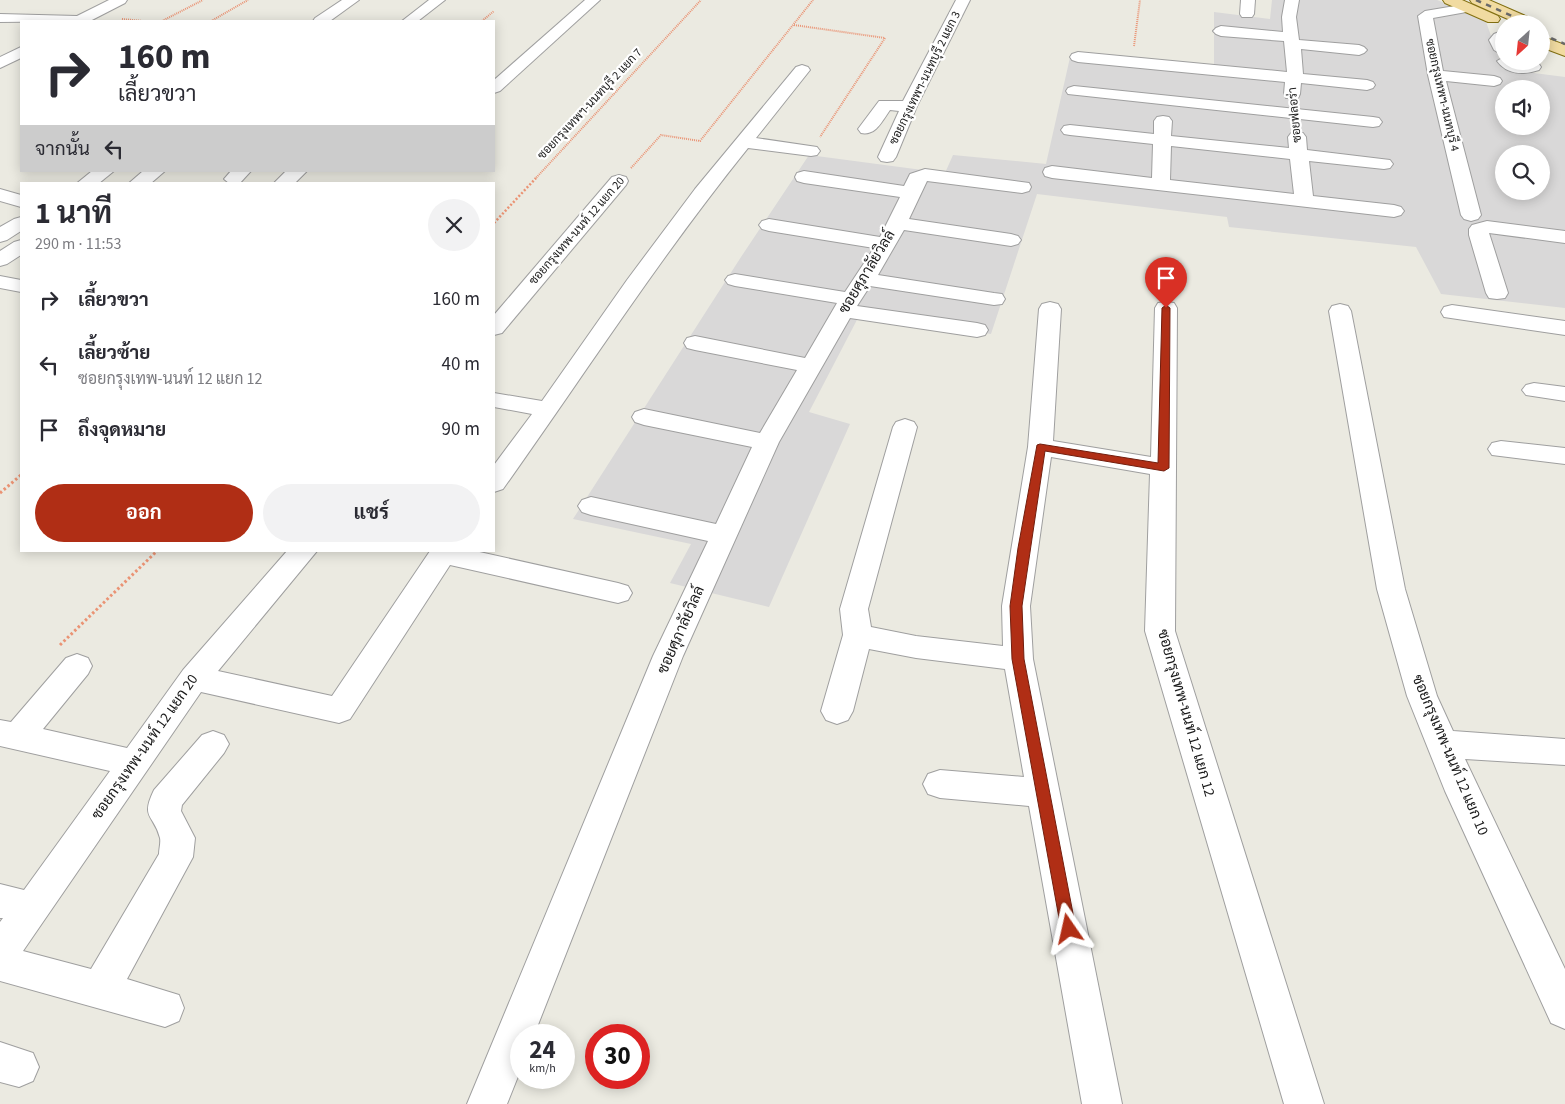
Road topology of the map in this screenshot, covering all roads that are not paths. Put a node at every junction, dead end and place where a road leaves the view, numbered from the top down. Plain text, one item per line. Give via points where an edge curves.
1 (120, 0) edge
2 (352, 0) edge
3 (438, 0) edge
4 (592, 0) edge
5 (963, 0) edge
6 (1292, 0) edge
7 (1450, 0) edge
8 (1476, 2) edge
9 (36, 4) dead end
10 (1509, 15) edge
11 (1495, 17) edge
12 (4, 18) edge
13 (54, 20) edge
14 (81, 20) edge
15 (322, 20) edge
16 (410, 20) edge
17 (1221, 31) dead end
18 (1292, 41) junction
19 (1358, 50) dead end
20 (20, 53) edge
21 (1078, 57) dead end
22 (0, 63) edge
23 (1165, 66) junction
24 (802, 70) dead end
25 (1436, 74) junction
26 (1294, 78) junction
27 (1494, 81) dead end
28 (1367, 85) dead end
29 (495, 87) edge
30 (1074, 90) dead end
31 (1164, 100) junction
32 (909, 106) junction
33 (1294, 114) junction
34 (1373, 122) dead end
35 (867, 129) dead end
36 (1070, 130) dead end
37 (1163, 140) junction
38 (744, 142) junction
39 (811, 151) road end
40 (1299, 155) junction
41 (887, 157) dead end
42 (1384, 164) dead end
43 (103, 172) edge
44 (155, 172) edge
45 (297, 172) edge
46 (1052, 172) dead end
47 (804, 177) dead end
48 (619, 181) road end
49 (88, 182) edge
50 (141, 182) edge
51 (284, 182) edge
52 (1162, 184) junction
53 (914, 186) junction
54 (1022, 187) dead end
55 (0, 194) edge
56 (20, 201) edge
57 (1304, 201) junction
58 (1394, 211) dead end
59 (1471, 215) dead end
60 (897, 223) junction
61 (769, 225) dead end
62 (15, 233) edge
63 (1565, 237) edge
64 (1012, 240) dead end
65 (887, 244) junction
66 (0, 260) edge
67 (866, 279) junction
68 (735, 280) dead end
69 (1497, 294) dead end
70 (994, 299) dead end
71 (847, 305) junction
72 (1166, 308) dead end
73 (1050, 309) dead end
74 (1340, 311) dead end
75 (1452, 312) dead end
76 (495, 327) edge
77 (1565, 328) edge
78 (977, 330) dead end
79 (695, 343) dead end
80 (812, 366) junction
81 (1534, 390) dead end
82 (1565, 394) edge
83 (495, 400) edge
84 (547, 409) junction
85 (644, 417) dead end
86 (905, 427) dead end
87 (767, 442) junction
88 (1040, 447) junction
89 (1501, 449) dead end
90 (1565, 456) edge
91 (1164, 468) junction
92 (495, 482) edge
93 (591, 506) dead end
94 (725, 535) junction
95 (301, 552) edge
96 (444, 552) edge
97 (618, 593) dead end
98 (858, 635) junction
99 (69, 656) road end
100 (1018, 659) junction
101 (194, 678) junction
102 (837, 711) dead end
103 (9, 735) edge
104 (213, 744) dead end
105 (1442, 744) junction
106 (1565, 752) edge
107 (134, 763) junction
108 (940, 784) dead end
109 (1043, 793) junction
110 (16, 904) edge
111 (0, 953) edge
112 (0, 963) edge
113 (100, 990) junction
114 (165, 1008) dead end
115 (1565, 1010) edge
116 (487, 1104) edge
117 (1102, 1104) edge
118 (1304, 1104) edge

1 - 14 street
2 - 15 street
3 - 16 street
4 - 29 street
5 - 32 street, ซอยกรุงเทพฯ-นนทบุรี 2 แยก 3
6 - 18 street, ซอยฟลอร่า via 1288,18
7 - 8 main road
8 - 10 main road
8 - 11 main road
8 - 25 street, ซอยกรุงเทพฯ-นนทบุรี 4 via 1425,16
9 - 12 street
12 - 13 street
17 - 18 street
18 - 19 street
18 - 26 street, ซอยฟลอร่า via 1296,68
20 - 22 street
21 - 23 street
23 - 26 street
23 - 31 street
24 - 38 street
25 - 27 street
25 - 59 street, ซอยกรุงเทพฯ-นนทบุรี 4
26 - 28 street
26 - 33 street, ซอยฟลอร่า via 1291,85
30 - 31 street
31 - 33 street
31 - 37 street
32 - 35 street via 885,105
32 - 41 street, ซอยกรุงเทพฯ-นนทบุรี 2 แยก 3
33 - 34 street
33 - 40 street, ซอยฟลอร่า
36 - 37 street
37 - 40 street
37 - 52 street
38 - 39 street
38 - 84 street via 634,284
40 - 42 street
40 - 57 street, ซอยฟลอร่า
43 - 49 street
44 - 50 street
45 - 51 street
46 - 52 street
47 - 53 street
48 - 76 street, ซอยกรุงเทพ-นนท์ 12 แยก 20
52 - 57 street
53 - 54 street via 924,176
53 - 60 street, ซอยศุภาลัยวิลล์
55 - 56 street
57 - 58 street
60 - 64 street
60 - 65 street, ซอยศุภาลัยวิลล์
61 - 65 street
62 - 66 street
63 - 69 street via 1495,227 1479,229
65 - 67 street, ซอยศุภาลัยวิลล์
67 - 70 street
67 - 71 street, ซอยศุภาลัยวิลล์
68 - 71 street
71 - 78 street
71 - 80 street, ซอยศุภาลัยวิลล์
72 - 91 street, ซอยกรุงเทพ-นนท์ 12 แยก 12
73 - 88 street
74 - 105 street, ซอยกรุงเทพ-นนท์ 12 แยก 10 via 1390,589 1422,696
75 - 77 street
79 - 80 street
80 - 87 street, ซอยศุภาลัยวิลล์
81 - 82 street
83 - 84 street
84 - 92 street
85 - 87 street
86 - 98 street via 854,609
87 - 94 street, ซอยศุภาลัยวิลล์
88 - 91 street
88 - 100 street via 1016,606
89 - 90 street
91 - 118 street, ซอยกรุงเทพ-นนท์ 12 แยก 12 via 1160,631
93 - 94 street
94 - 116 street, ซอยศุภาลัยวิลล์ via 668,656
95 - 101 street, ซอยกรุงเทพ-นนท์ 12 แยก 20
96 - 97 street
96 - 101 street via 339,710
98 - 100 street via 916,647
98 - 102 street
99 - 103 street
100 - 109 street
101 - 107 street, ซอยกรุงเทพ-นนท์ 12 แยก 20
103 - 107 street
104 - 113 street via 166,800 164,812 178,838 176,857
105 - 106 street
105 - 115 street, ซอยกรุงเทพ-นนท์ 12 แยก 10
107 - 110 street, ซอยกรุงเทพ-นนท์ 12 แยก 20
108 - 109 street
109 - 117 street
110 - 111 street, ซอยกรุงเทพ-นนท์ 12 แยก 20
112 - 113 street
113 - 114 street

